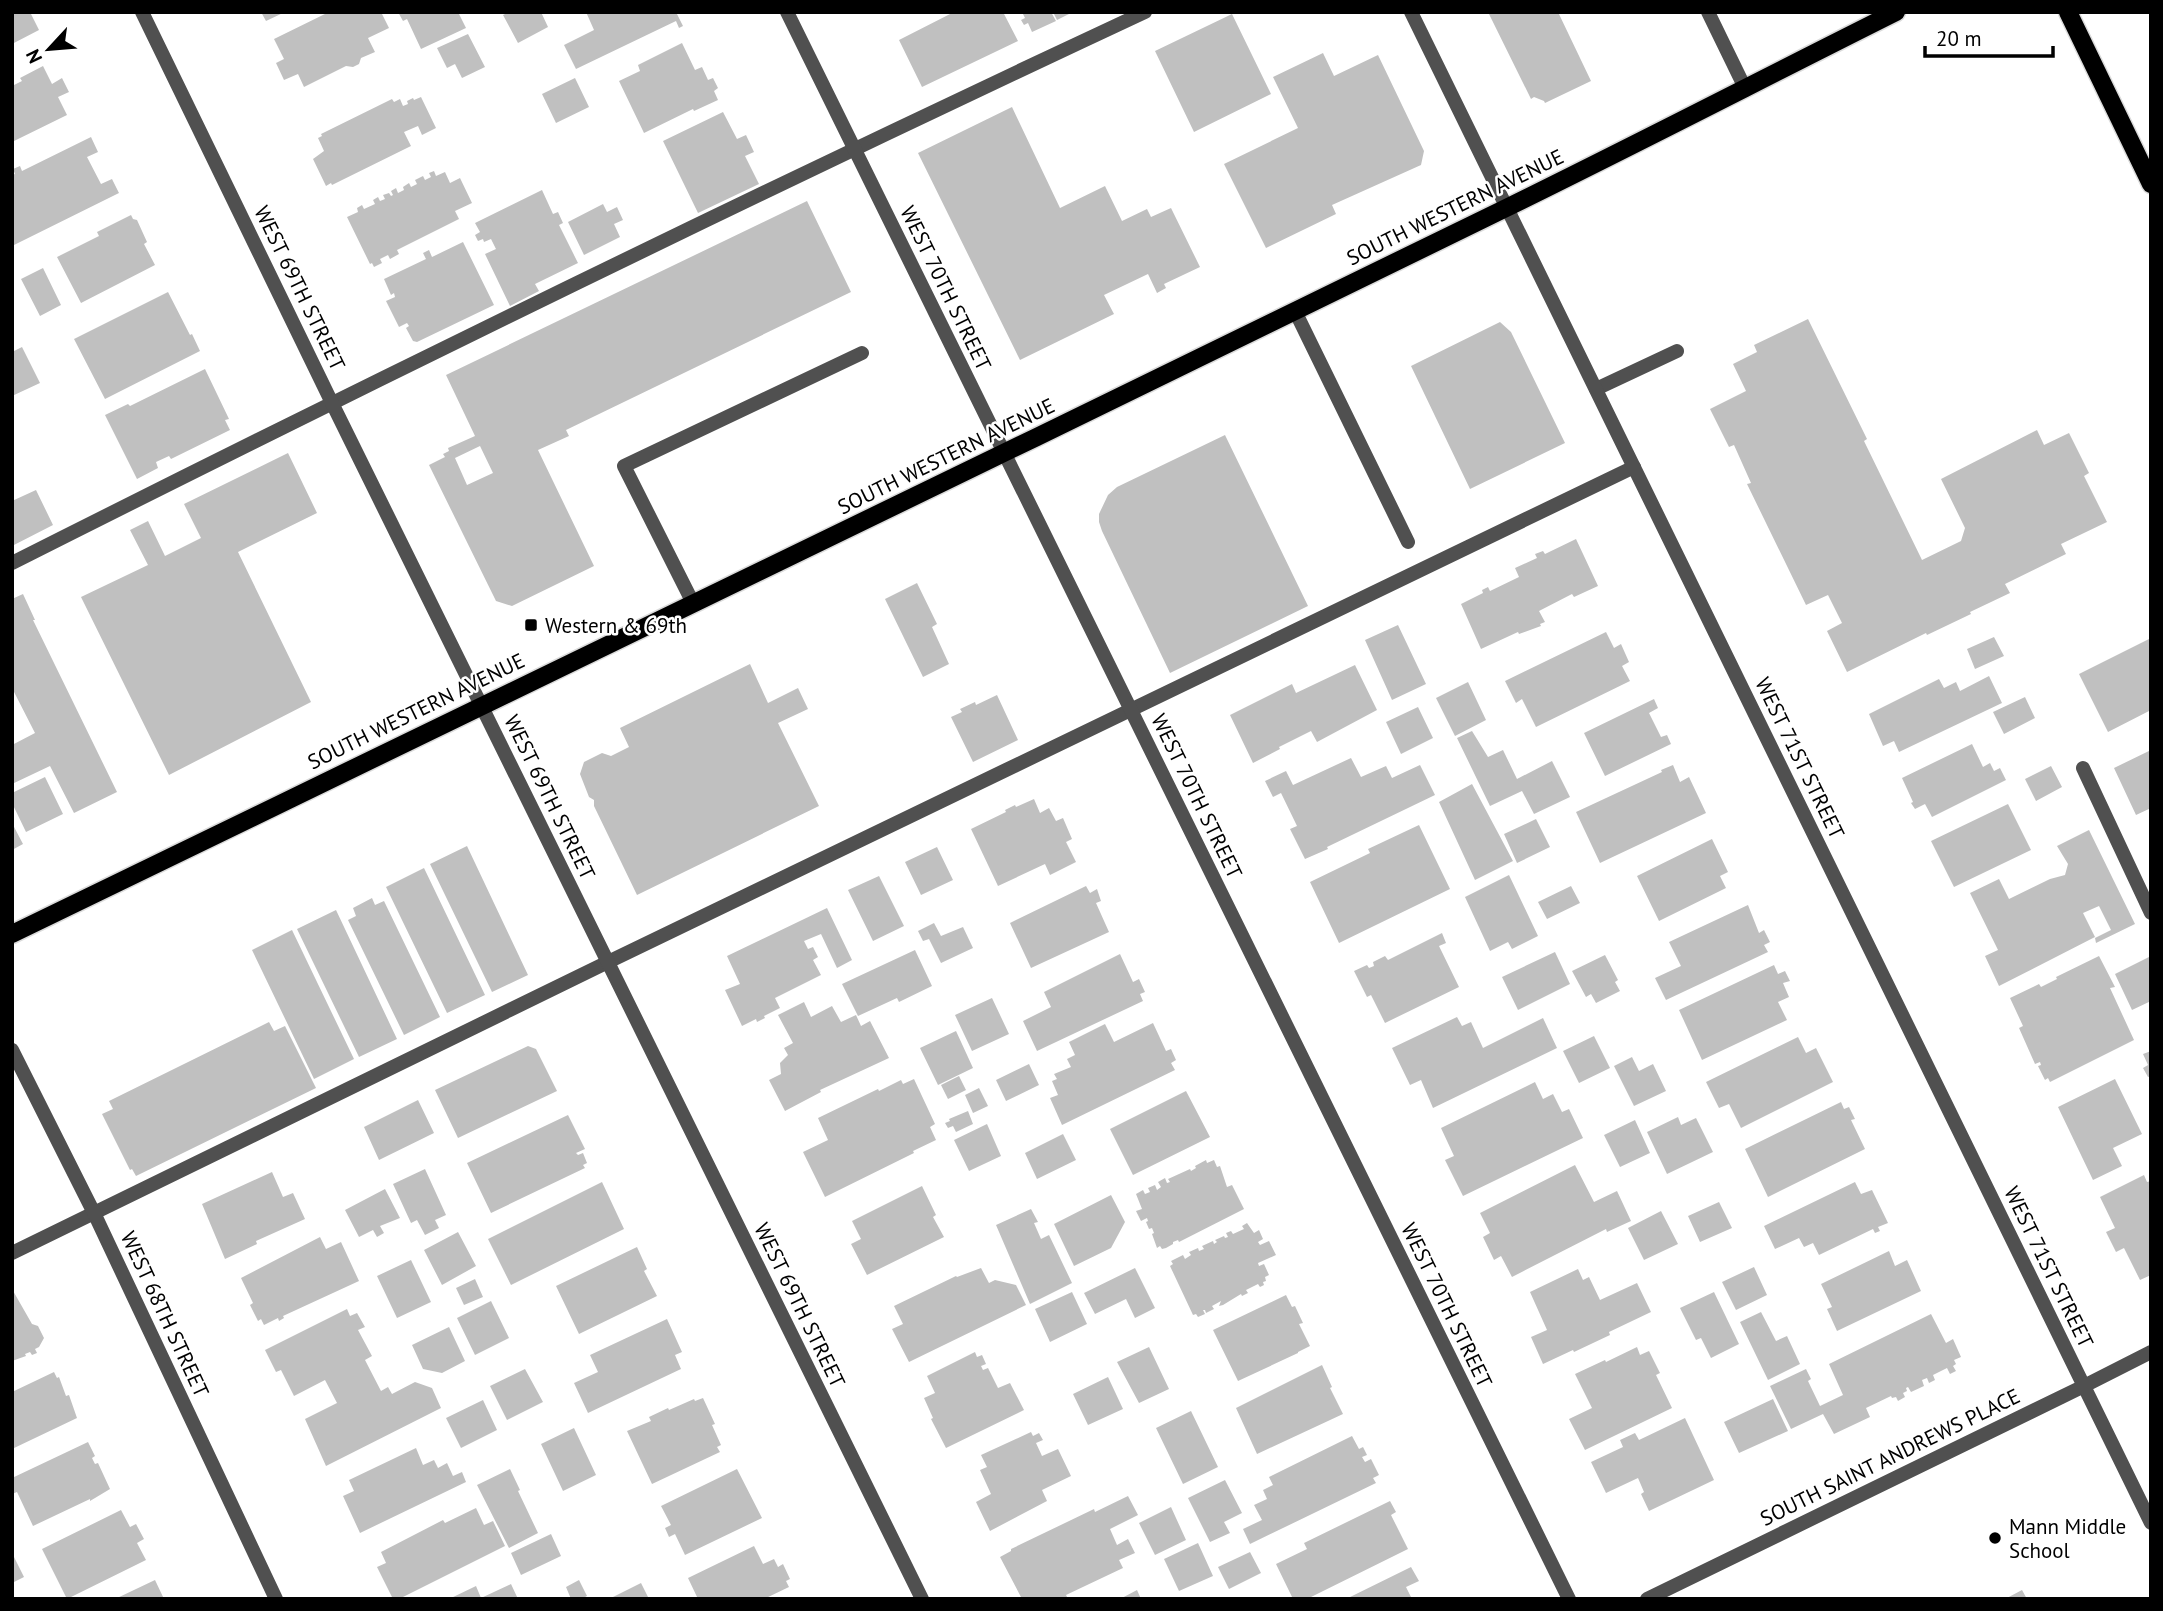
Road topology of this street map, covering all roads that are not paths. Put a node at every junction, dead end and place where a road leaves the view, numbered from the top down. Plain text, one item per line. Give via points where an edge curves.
1 (142, 12) edge
2 (787, 12) edge
3 (1145, 12) edge
4 (1411, 12) edge
5 (1708, 12) edge
6 (1896, 12) edge
7 (2068, 12) edge
8 (1745, 88) junction
9 (854, 148) junction
10 (2151, 184) edge
11 (1507, 208) junction
12 (1295, 311) junction
13 (1677, 351) dead end
14 (862, 353) dead end
15 (1596, 388) junction
16 (332, 403) junction
17 (1004, 454) junction
18 (1634, 467) junction
19 (1408, 542) dead end
20 (12, 562) edge
21 (693, 603) junction
22 (481, 705) junction
23 (1131, 710) junction
24 (2083, 768) dead end
25 (2151, 913) edge
26 (12, 934) edge
27 (608, 962) junction
28 (12, 1049) edge
29 (94, 1213) junction
30 (12, 1253) edge
31 (2151, 1352) edge
32 (2084, 1386) junction
33 (2151, 1523) edge
34 (276, 1599) edge
35 (922, 1599) edge
36 (1569, 1599) edge
37 (1647, 1599) edge

1 - 16 street, WEST 69TH STREET
2 - 9 street, WEST 70TH STREET
3 - 9 street
4 - 11 street, WEST 71ST STREET
5 - 8 street
6 - 8 main road, SOUTH WESTERN AVENUE
7 - 10 main road
8 - 11 main road, SOUTH WESTERN AVENUE
9 - 16 street
9 - 17 street, WEST 70TH STREET
11 - 12 main road, SOUTH WESTERN AVENUE
11 - 15 street, WEST 71ST STREET
12 - 17 main road, SOUTH WESTERN AVENUE
12 - 19 street
13 - 15 street
14 - 21 street via 624,466
15 - 18 street, WEST 71ST STREET
16 - 20 street
16 - 22 street, WEST 69TH STREET
17 - 21 main road, SOUTH WESTERN AVENUE
17 - 23 street, WEST 70TH STREET
18 - 23 street
18 - 32 street, WEST 71ST STREET
21 - 22 main road, SOUTH WESTERN AVENUE
22 - 26 main road, SOUTH WESTERN AVENUE
22 - 27 street, WEST 69TH STREET
23 - 27 street
23 - 36 street, WEST 70TH STREET
24 - 25 street
27 - 29 street
27 - 35 street, WEST 69TH STREET
28 - 29 street, WEST 68TH STREET
29 - 30 street
29 - 34 street, WEST 68TH STREET
31 - 32 street, SOUTH SAINT ANDREWS PLACE
32 - 33 street, WEST 71ST STREET
32 - 37 street, SOUTH SAINT ANDREWS PLACE

